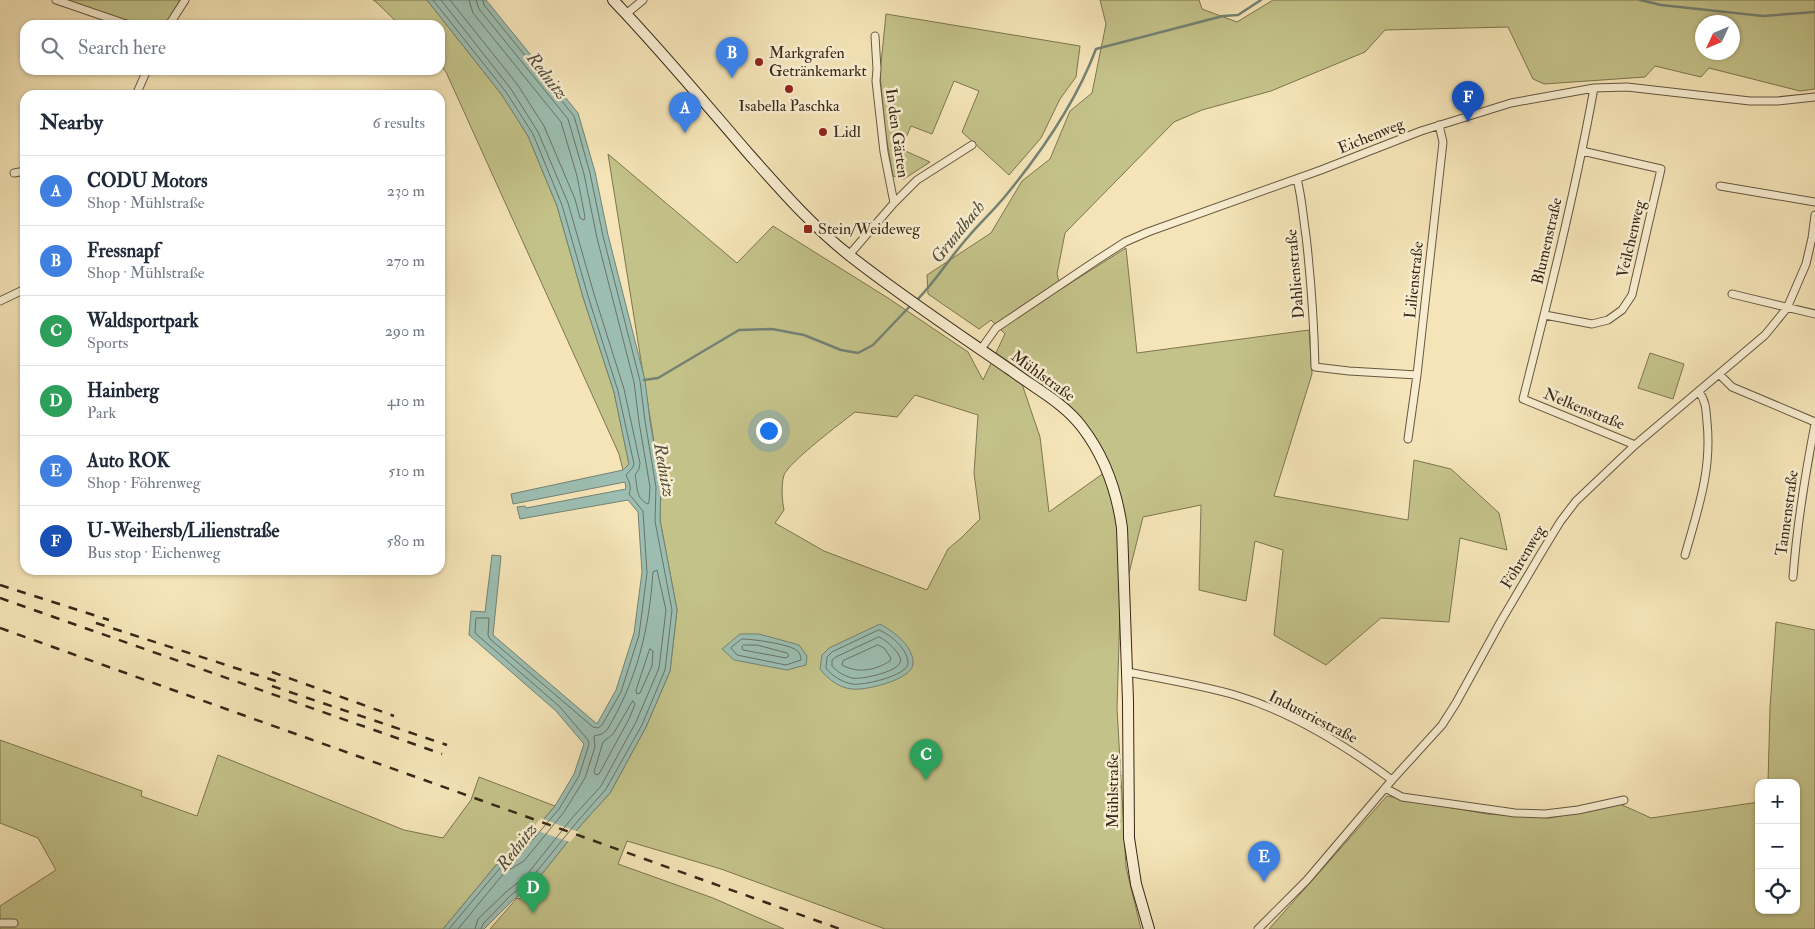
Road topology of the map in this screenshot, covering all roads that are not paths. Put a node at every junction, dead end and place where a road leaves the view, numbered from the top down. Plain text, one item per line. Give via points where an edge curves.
1 (56, 0) edge
2 (185, 0) edge
3 (613, 0) edge
4 (643, 0) edge
5 (626, 14) junction
6 (114, 20) edge
7 (172, 20) edge
8 (875, 36) dead end
9 (145, 75) edge
10 (1594, 88) junction
11 (138, 90) edge
12 (1815, 97) edge
13 (1439, 125) junction
14 (972, 145) dead end
15 (1582, 151) junction
16 (20, 172) edge
17 (14, 173) dead end
18 (1297, 179) junction
19 (1720, 186) dead end
20 (1815, 202) edge
21 (894, 203) junction
22 (1815, 215) edge
23 (850, 255) junction
24 (20, 291) edge
25 (1732, 294) dead end
26 (0, 301) edge
27 (1787, 308) junction
28 (1815, 314) edge
29 (1545, 315) junction
30 (981, 349) junction
31 (1417, 375) junction
32 (1720, 375) junction
33 (1699, 392) junction
34 (1523, 399) joint
35 (1815, 423) edge
36 (1408, 439) dead end
37 (1635, 445) junction
38 (1685, 555) dead end
39 (1793, 577) dead end
40 (1127, 672) junction
41 (1392, 780) junction
42 (1385, 788) junction
43 (1624, 800) dead end
44 (0, 923) edge
45 (14, 923) dead end
46 (1149, 929) edge
47 (1258, 929) edge

1 - 6 street
2 - 7 street
3 - 5 street, Mühlstraße
4 - 5 street
5 - 23 street, Mühlstraße via 790,200
8 - 21 street, In den Gärten via 884,152
9 - 11 street
10 - 12 street, Eichenweg via 1650,89 1750,101
10 - 13 street, Eichenweg via 1511,103
10 - 15 street, Blumenstraße
13 - 18 street, Eichenweg
13 - 31 street, Lilienstraße via 1442,142
14 - 21 street via 918,180
15 - 29 street, Blumenstraße
15 - 29 street, Veilchenweg via 1661,169 1635,284 1619,314 1597,324
16 - 17 street
18 - 30 street, Eichenweg via 1125,242 996,328
18 - 31 street, Dahlienstraße via 1314,320 1315,367
19 - 20 street
21 - 23 street
22 - 27 street, Föhrenweg via 1806,264
23 - 30 street, Mühlstraße
24 - 26 street
25 - 27 street
27 - 28 street
27 - 32 street, Föhrenweg via 1765,336
29 - 34 street, Blumenstraße
30 - 40 street, Mühlstraße via 1059,404 1076,420 1096,446 1113,483 1122,528
31 - 36 street, Lilienstraße
32 - 33 street, Föhrenweg
32 - 35 street via 1732,387
33 - 37 street, Föhrenweg
33 - 38 street via 1705,400 1708,460 1706,480
34 - 37 street, Nelkenstraße
35 - 39 street, Tannenstraße via 1802,494
37 - 41 street, Föhrenweg via 1576,501 1560,522 1442,725
40 - 41 street, Industriestraße via 1235,695 1287,716 1358,755
40 - 46 street, Mühlstraße via 1128,838 1136,884
41 - 42 street, Föhrenweg
42 - 43 street via 1402,796 1515,813 1545,814
42 - 47 street, Föhrenweg via 1307,880
44 - 45 street

